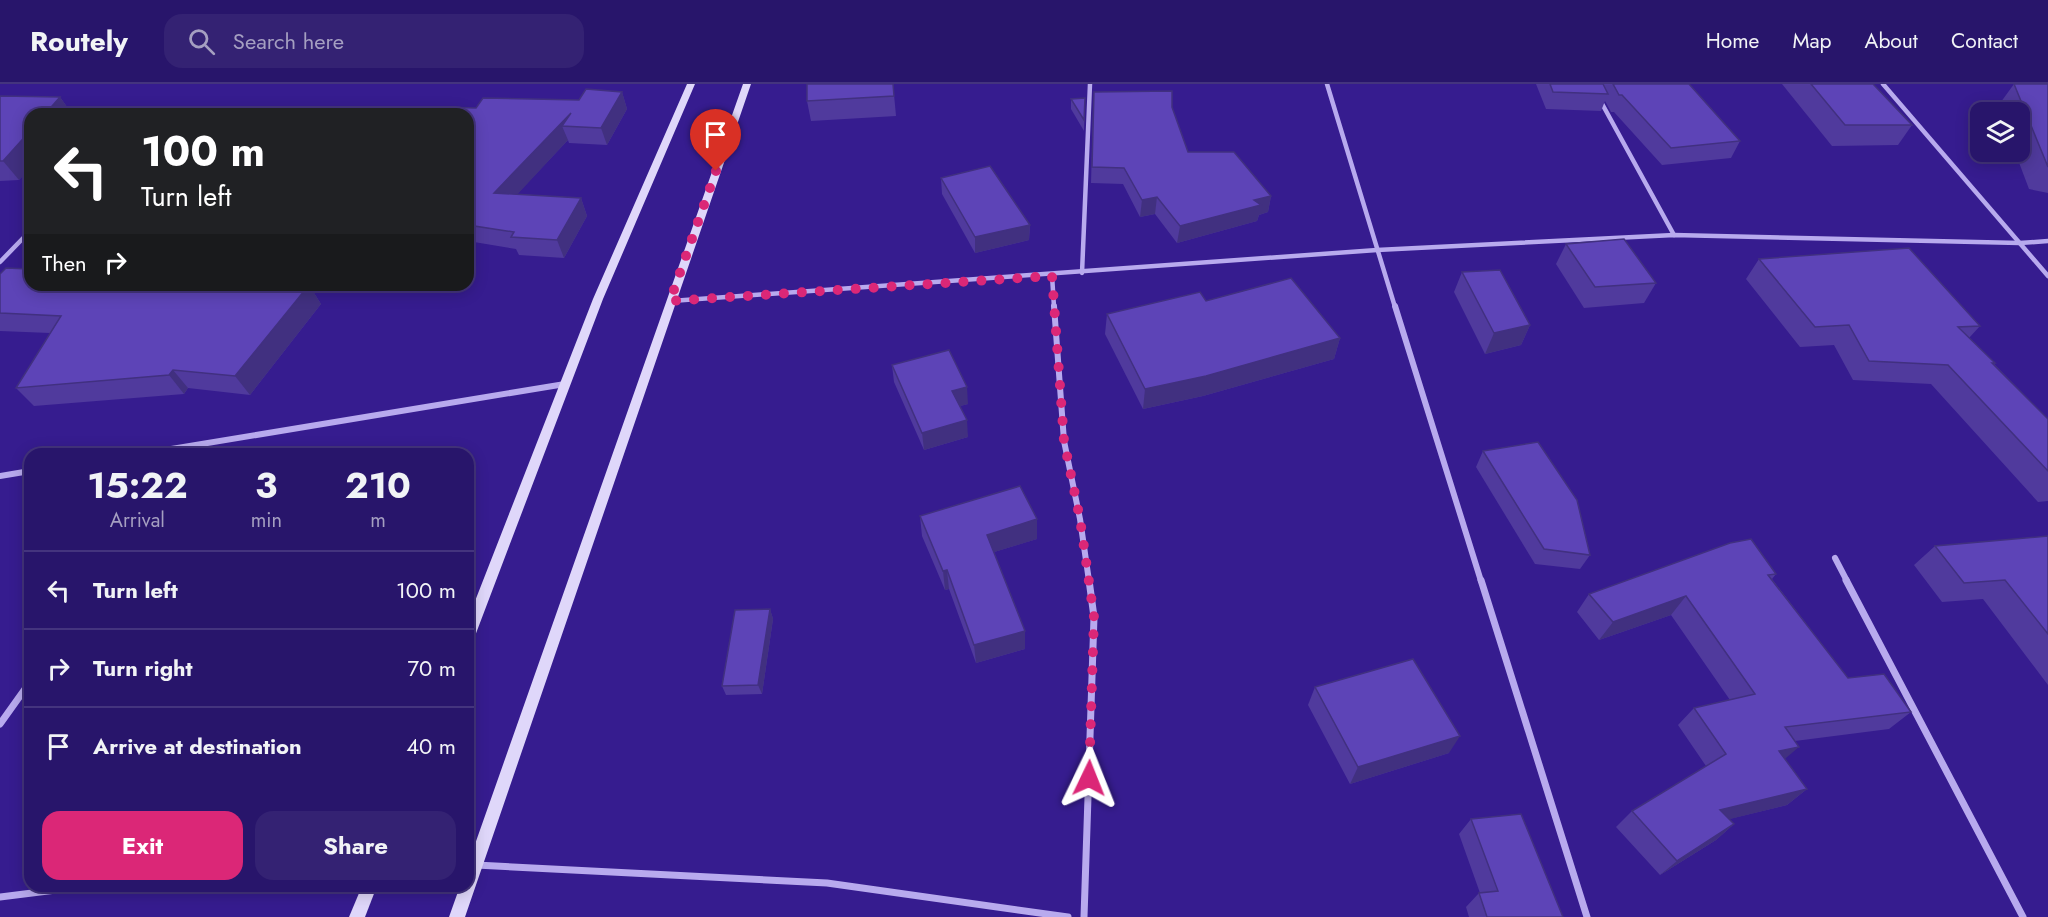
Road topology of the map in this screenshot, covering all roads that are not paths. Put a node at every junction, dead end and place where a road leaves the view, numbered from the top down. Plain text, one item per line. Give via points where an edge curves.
1 (691, 84) edge
2 (747, 84) edge
3 (1090, 84) edge
4 (1327, 84) edge
5 (1883, 84) edge
6 (1597, 94) edge
7 (1674, 235) junction
8 (24, 237) edge
9 (2048, 242) edge
10 (2020, 243) junction
11 (1377, 250) junction
12 (0, 262) edge
13 (1082, 273) junction
14 (1052, 276) junction
15 (2048, 276) edge
16 (670, 301) junction
17 (566, 384) junction
18 (199, 446) joint
19 (184, 448) edge
20 (24, 472) edge
21 (0, 476) edge
22 (1835, 558) dead end
23 (474, 621) edge
24 (24, 690) edge
25 (0, 724) edge
26 (476, 865) junction
27 (474, 870) edge
28 (40, 892) edge
29 (367, 892) edge
30 (466, 892) edge
31 (0, 897) edge
32 (357, 917) edge
33 (457, 917) edge
34 (1068, 917) edge
35 (1084, 917) edge
36 (1587, 917) edge
37 (2023, 917) edge

1 - 17 main road via 598,299
2 - 16 main road
3 - 13 street
4 - 11 street
5 - 10 street
6 - 7 street
7 - 10 street
7 - 11 street
8 - 12 street
9 - 10 street
10 - 15 street
11 - 13 street
11 - 36 street
13 - 14 street
14 - 16 street
14 - 35 street via 1064,441 1094,617
16 - 26 main road
17 - 18 street
17 - 23 main road
18 - 19 street
20 - 21 street
22 - 37 street
24 - 25 street
26 - 27 main road
26 - 34 street via 827,883
28 - 31 street
29 - 32 main road
30 - 33 main road

